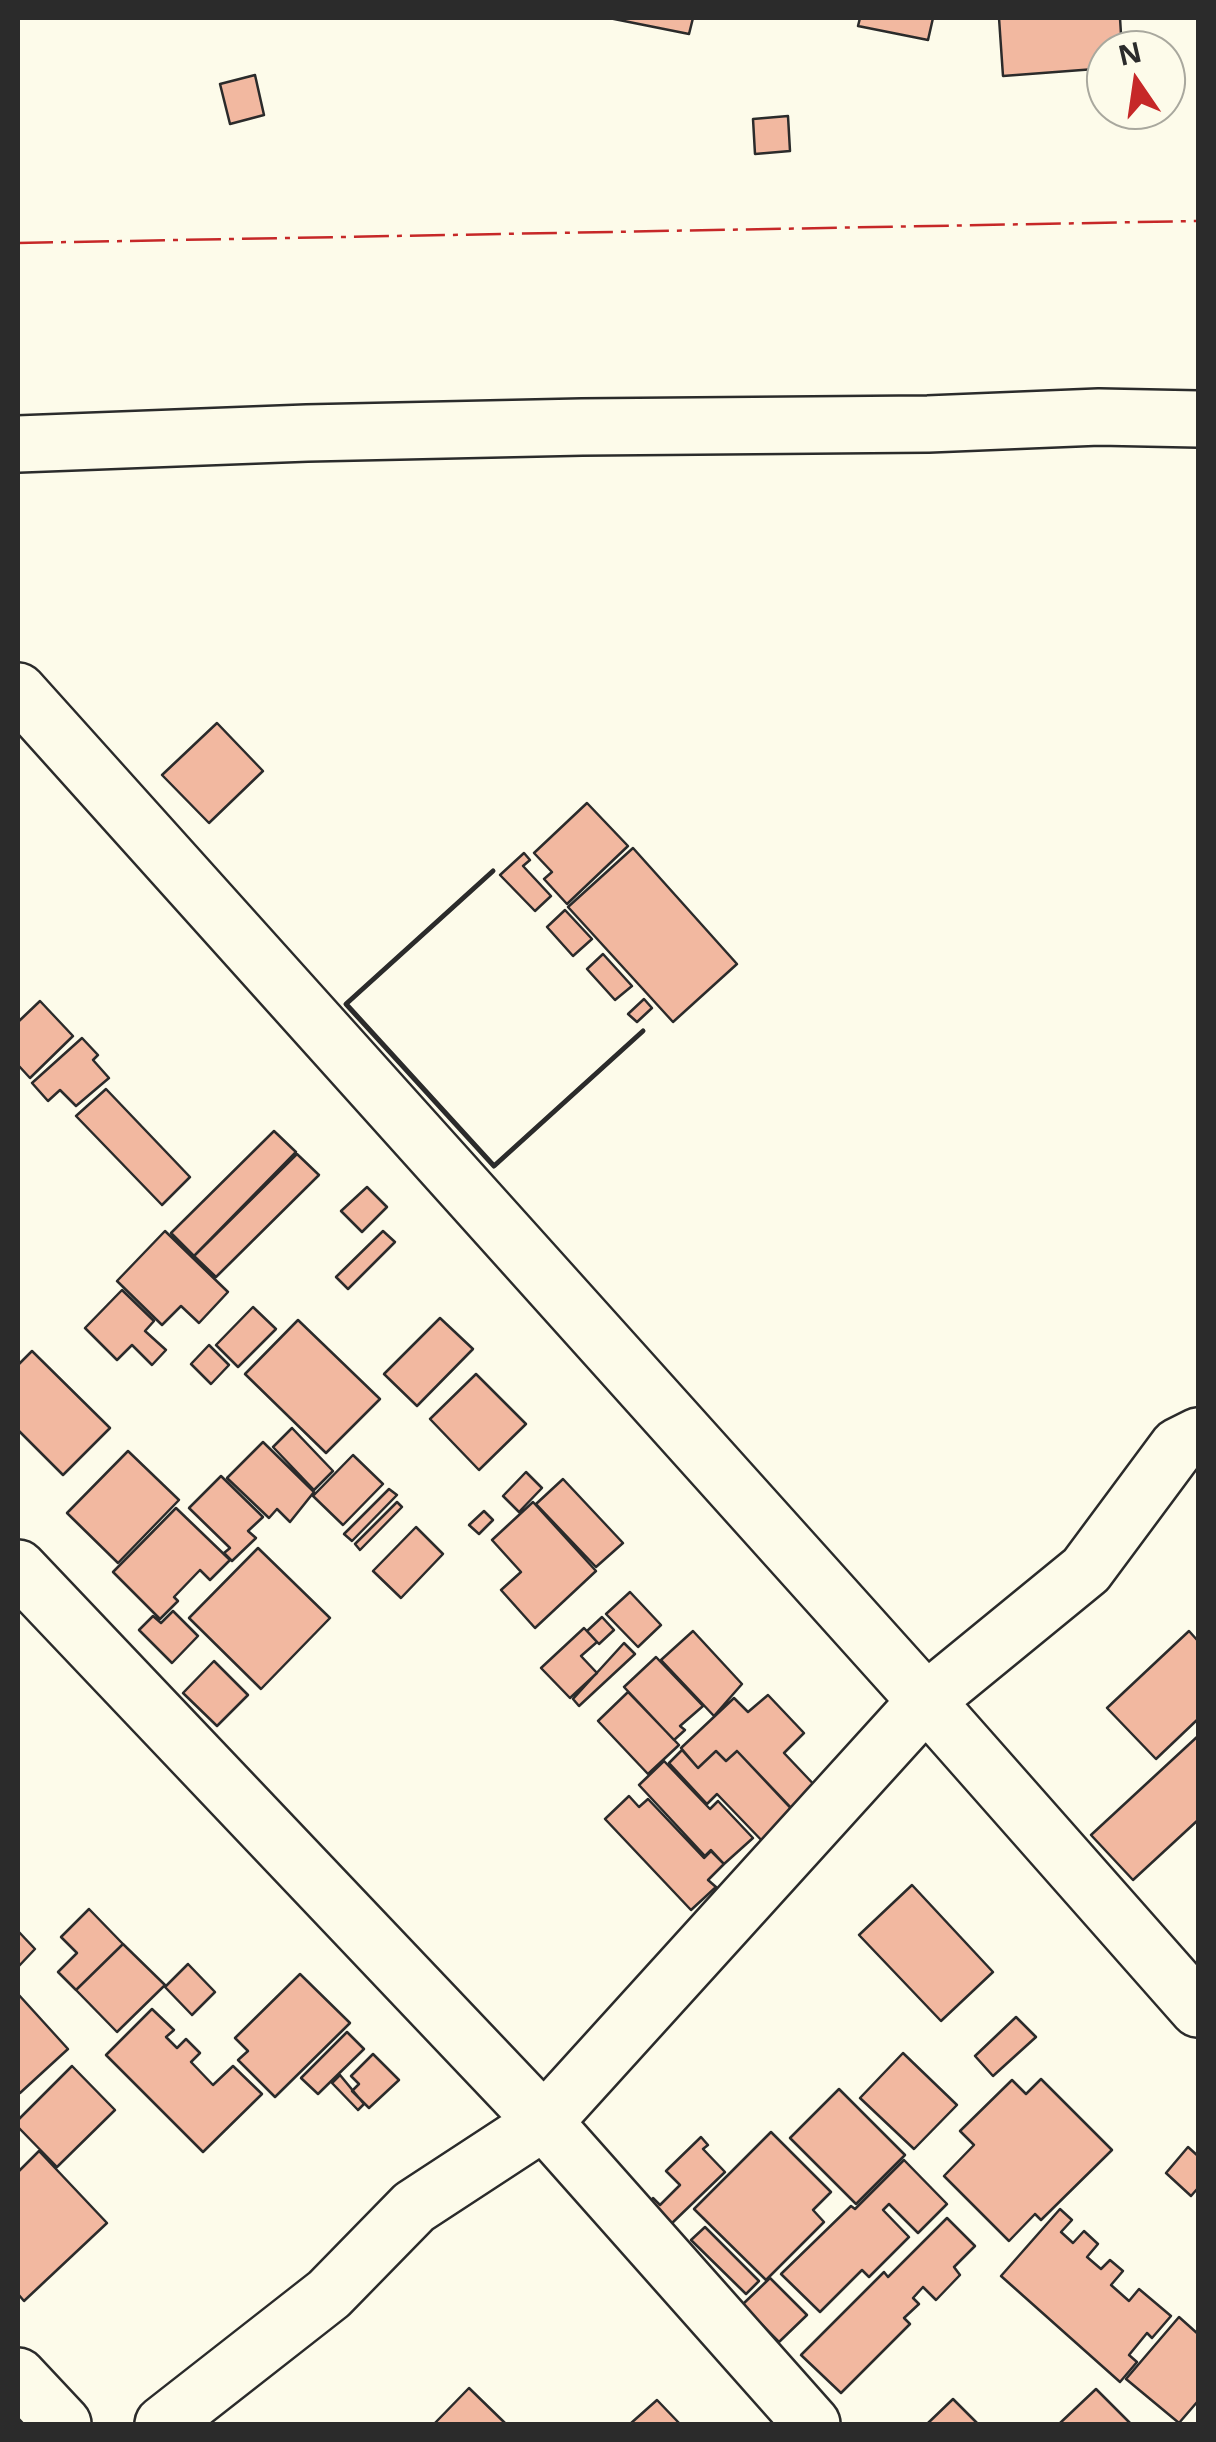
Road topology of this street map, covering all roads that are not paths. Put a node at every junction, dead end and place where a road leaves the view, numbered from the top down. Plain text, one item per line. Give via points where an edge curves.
1 (1198, 420) edge
2 (18, 444) edge
3 (18, 691) edge
4 (1198, 1436) edge
5 (18, 1568) edge
6 (926, 1701) junction
7 (1198, 2009) edge
8 (544, 2122) junction
9 (18, 2376) edge
10 (63, 2424) edge
11 (163, 2424) edge
12 (812, 2424) edge

1 - 2 street via 582,427
3 - 6 street
4 - 6 street via 1178,1446 1086,1570
5 - 8 street
6 - 7 street
6 - 8 street
8 - 11 street via 414,2207 329,2294
8 - 12 street
9 - 10 street

